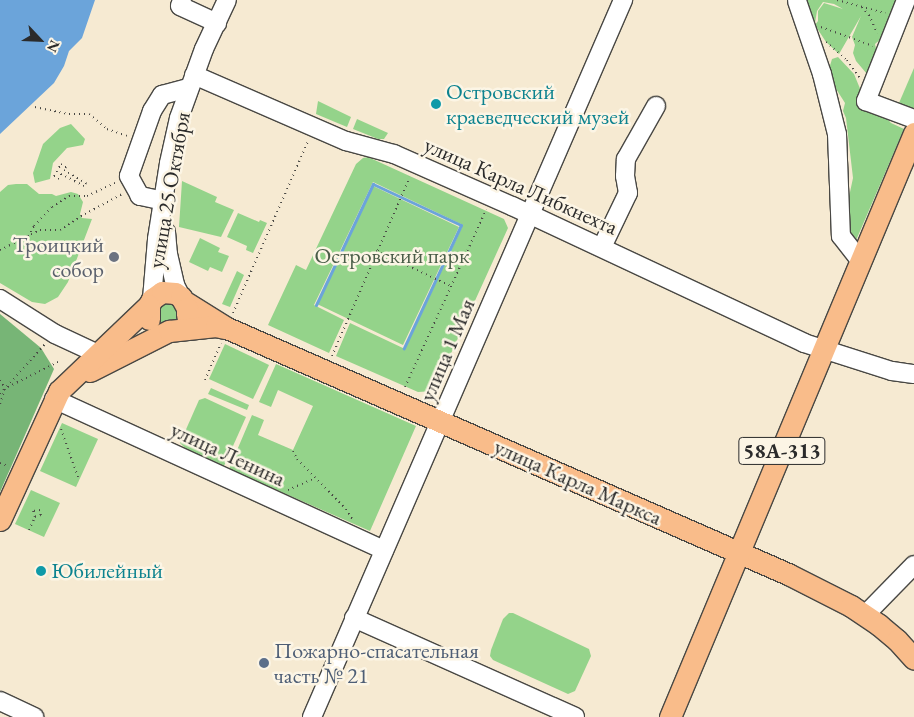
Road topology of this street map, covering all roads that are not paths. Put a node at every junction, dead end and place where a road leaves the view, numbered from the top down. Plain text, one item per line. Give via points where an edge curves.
1 (182, 0) edge
2 (227, 0) edge
3 (623, 0) edge
4 (906, 0) edge
5 (797, 1) edge
6 (217, 23) junction
7 (192, 82) junction
8 (656, 106) dead end
9 (914, 119) edge
10 (914, 133) edge
11 (909, 159) edge
12 (164, 201) junction
13 (530, 215) junction
14 (602, 247) junction
15 (861, 262) junction
16 (0, 299) edge
17 (183, 300) junction
18 (150, 302) junction
19 (227, 328) junction
20 (172, 330) junction
21 (825, 349) junction
22 (98, 354) junction
23 (914, 374) edge
24 (60, 391) junction
25 (440, 421) junction
26 (0, 520) edge
27 (384, 550) junction
28 (740, 554) junction
29 (914, 565) edge
30 (864, 615) junction
31 (354, 618) junction
32 (914, 660) edge
33 (0, 701) edge
34 (35, 717) edge
35 (312, 717) edge
36 (575, 717) edge
37 (670, 717) edge

1 - 6 street via 180,6
2 - 6 street, улица 25 Октября
3 - 13 street, улица 1 Мая
4 - 9 street via 866,101
5 - 15 street via 822,74 837,134 841,236
6 - 7 street, улица 25 Октября
7 - 12 street, улица 25 Октября via 171,154
7 - 12 street via 162,95 141,141 132,181 140,196
7 - 13 street, улица Карла Либкнехта via 356,145 394,154
8 - 14 street via 626,159 624,176 628,193
10 - 11 main road, 58А-313
11 - 15 main road, 58А-313
12 - 17 street via 168,254 175,285
12 - 18 street, улица 25 Октября
13 - 14 street, улица Карла Либкнехта
13 - 25 street, улица 1 Мая
14 - 21 street, улица Карла Либкнехта via 804,343
15 - 21 main road, 58А-313
16 - 22 street via 55,334
17 - 18 main road via 162,292
17 - 19 main road
17 - 20 main road via 187,308 185,321
18 - 20 main road via 152,324 162,331
18 - 22 main road
19 - 20 main road
19 - 25 main road, улица Карла Маркса
20 - 24 main road
21 - 23 street, улица Карла Либкнехта via 892,371
21 - 28 main road, 58А-313
22 - 24 main road
24 - 26 main road
24 - 27 street, улица Ленина
25 - 27 street, улица 1 Мая
25 - 28 main road, улица Карла Маркса
27 - 31 street, улица 1 Мая
28 - 30 main road, улица Карла Маркса via 796,578
28 - 37 main road, 58А-313
29 - 30 street
30 - 32 main road, улица Карла Маркса via 897,640
31 - 35 street, улица 1 Мая
31 - 36 street
33 - 34 street

